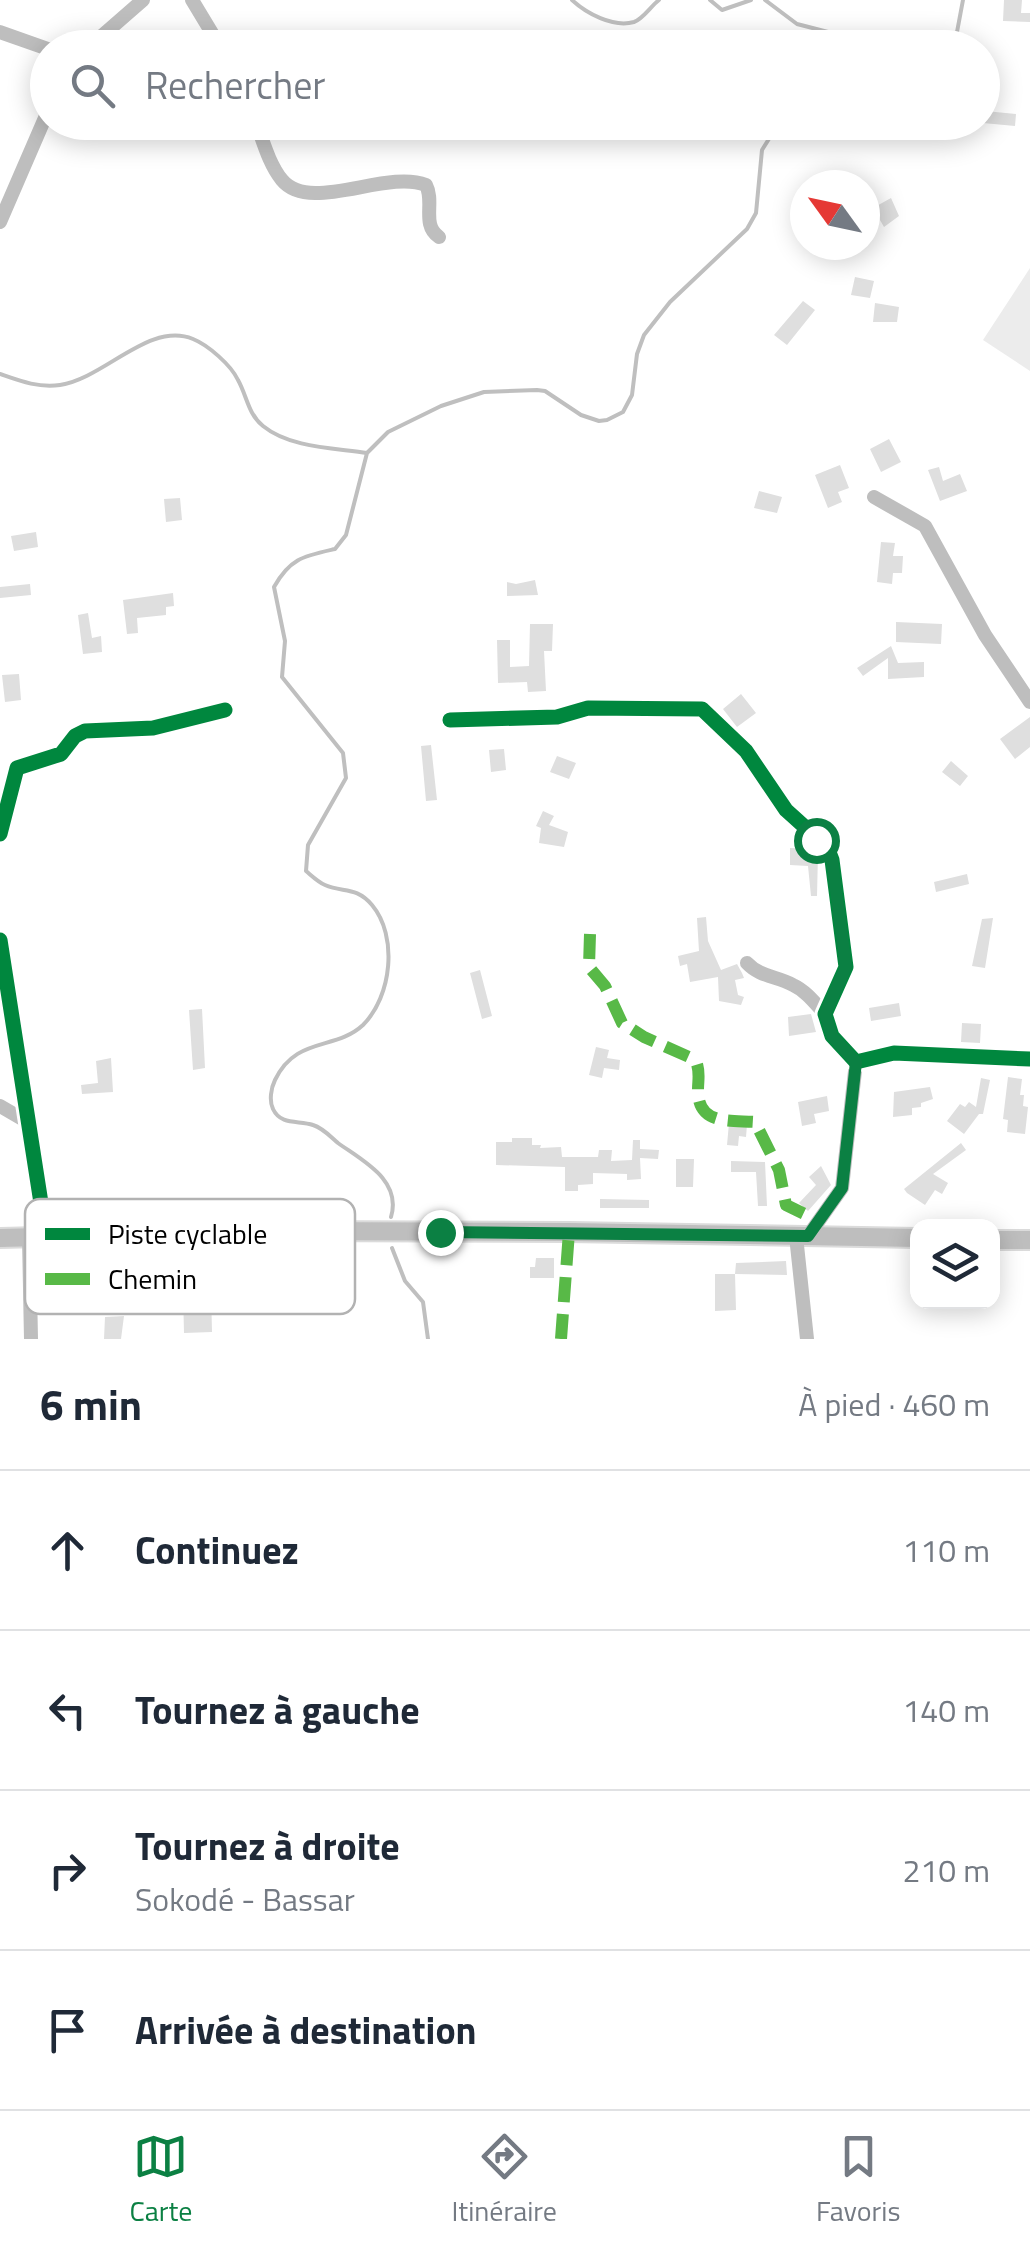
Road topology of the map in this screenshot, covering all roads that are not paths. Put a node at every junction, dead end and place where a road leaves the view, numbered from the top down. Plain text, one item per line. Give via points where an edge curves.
1 (143, 0) edge
2 (192, 0) edge
3 (109, 30) edge
4 (210, 30) edge
5 (0, 32) edge
6 (30, 43) edge
7 (30, 140) edge
8 (264, 140) edge
9 (6, 182) edge
10 (0, 222) edge
11 (439, 238) dead end
12 (874, 497) dead end
13 (1030, 702) edge
14 (224, 710) dead end
15 (450, 720) dead end
16 (0, 834) edge
17 (0, 940) edge
18 (747, 962) dead end
19 (825, 1014) junction
20 (1030, 1060) edge
21 (856, 1062) junction
22 (0, 1106) edge
23 (31, 1124) junction
24 (36, 1199) edge
25 (355, 1234) edge
26 (802, 1236) junction
27 (25, 1237) edge
28 (0, 1238) edge
29 (910, 1238) edge
30 (1000, 1240) edge
31 (1030, 1240) edge
32 (33, 1314) edge
33 (31, 1339) edge
34 (806, 1339) edge

1 - 3 street
2 - 4 street
5 - 6 street
7 - 9 street
8 - 11 street via 283,181 300,192 395,179 426,184 429,225
9 - 10 street
12 - 13 street via 925,526
14 - 16 street via 153,728 84,732 61,754 17,768
15 - 19 street via 557,716 588,708 702,709 746,751 786,810 827,847 846,967
17 - 23 street
18 - 19 street via 809,996
19 - 21 street via 832,1036
20 - 21 street via 894,1053
21 - 26 street via 842,1188
22 - 23 street
23 - 24 street
25 - 26 main road
26 - 29 main road
26 - 34 street
27 - 28 main road
30 - 31 main road
32 - 33 street

